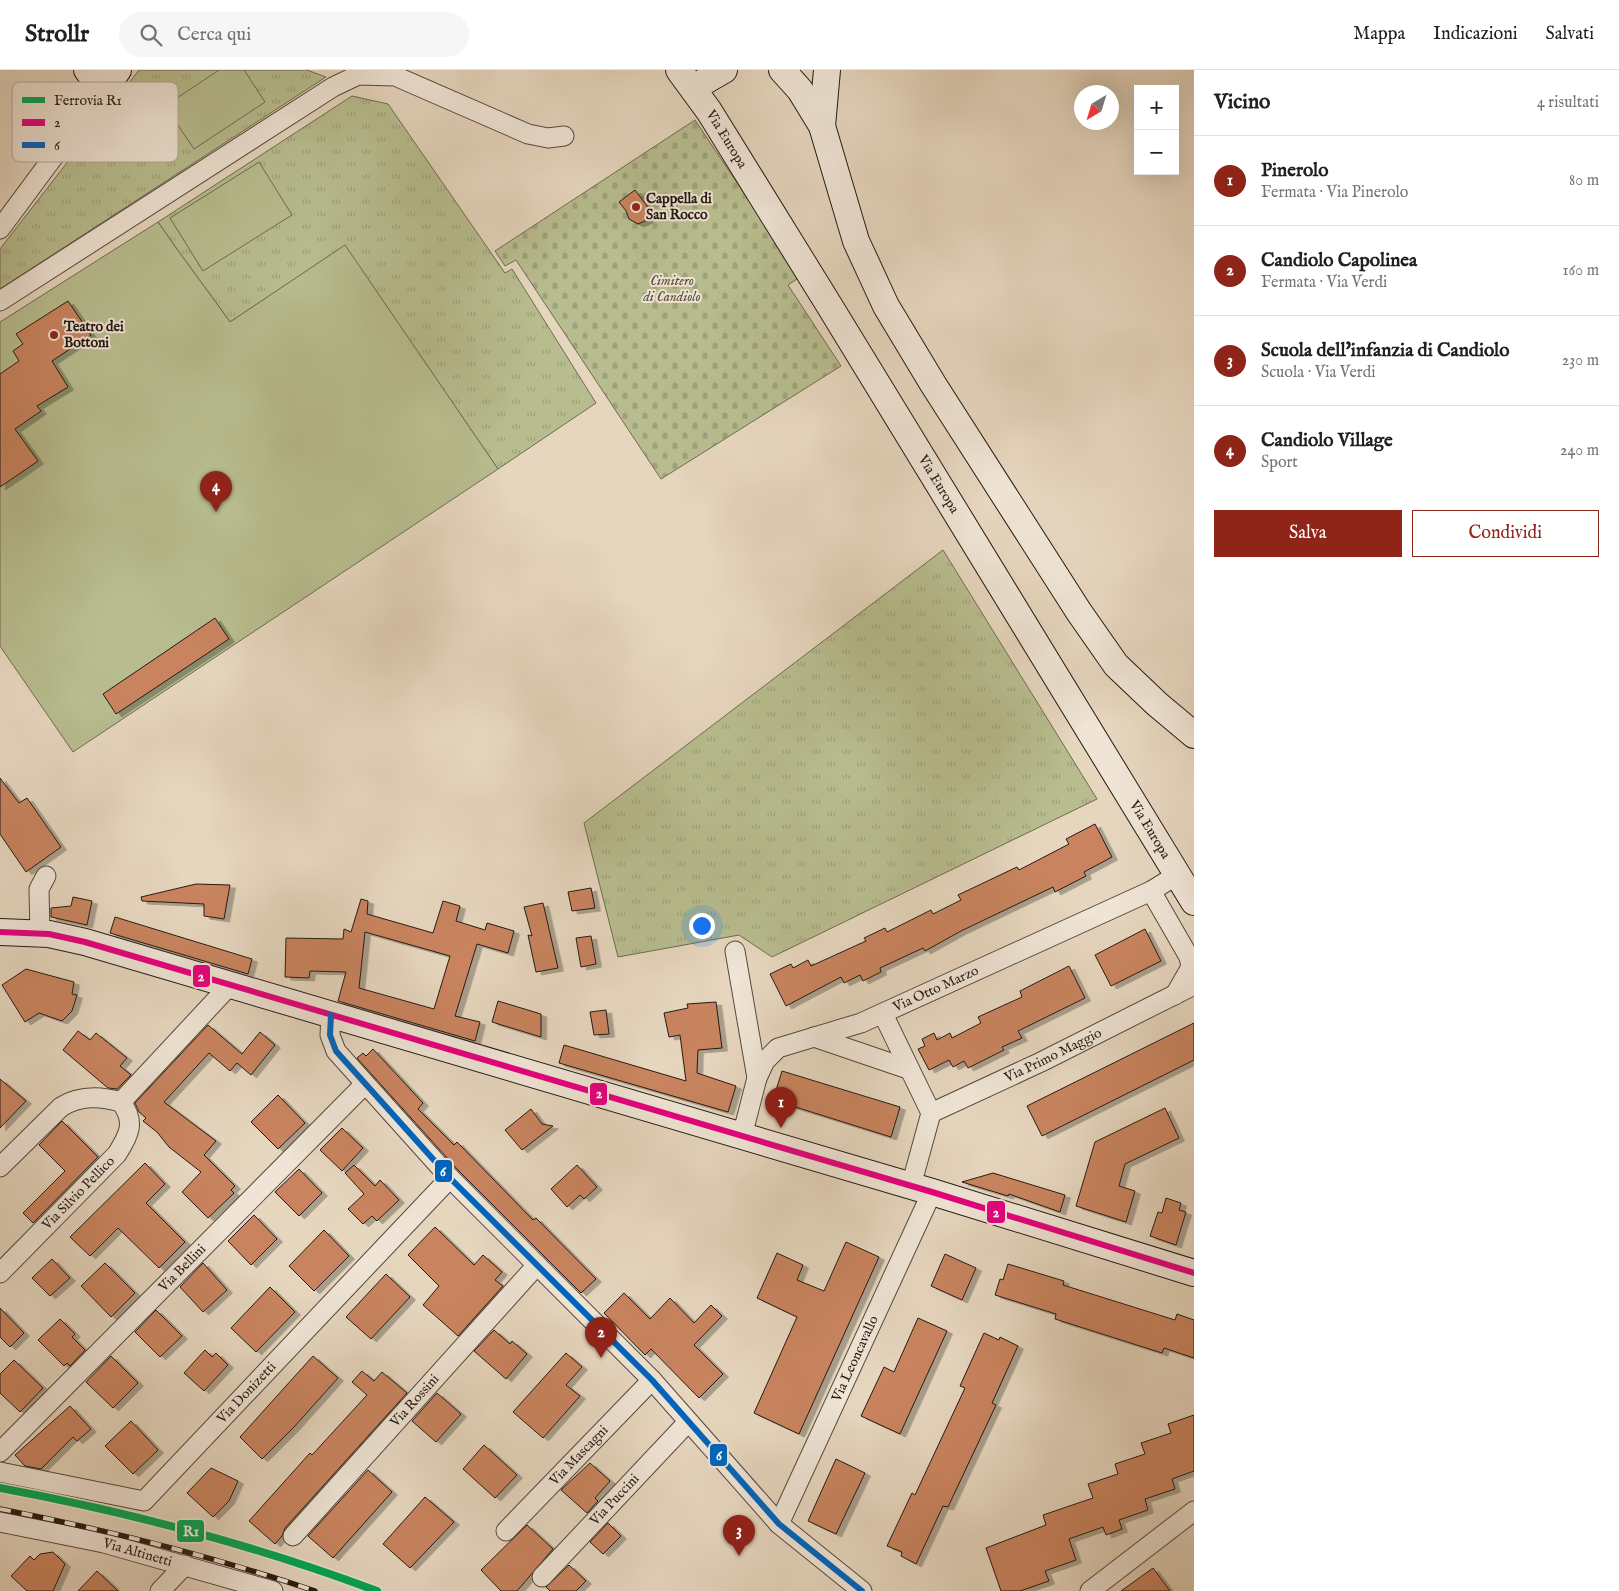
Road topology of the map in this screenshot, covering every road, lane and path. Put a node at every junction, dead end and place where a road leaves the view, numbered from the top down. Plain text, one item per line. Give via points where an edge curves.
1 (724, 70) edge
2 (782, 70) edge
3 (827, 70) edge
4 (684, 75) edge
5 (822, 126) junction
6 (564, 136) dead end
7 (45, 162) edge
8 (0, 229) edge
9 (0, 301) edge
10 (1194, 735) edge
11 (1177, 875) junction
12 (46, 876) dead end
13 (1151, 891) junction
14 (1194, 902) edge
15 (0, 932) edge
16 (40, 934) junction
17 (735, 951) dead end
18 (230, 985) junction
19 (1194, 985) edge
20 (1175, 996) junction
21 (883, 1014) junction
22 (331, 1015) junction
23 (814, 1037) junction
24 (908, 1068) junction
25 (757, 1078) junction
26 (365, 1084) junction
27 (121, 1102) junction
28 (931, 1113) junction
29 (742, 1136) junction
30 (0, 1167) edge
31 (450, 1178) junction
32 (921, 1189) junction
33 (538, 1265) junction
34 (0, 1273) edge
35 (1194, 1273) edge
36 (652, 1380) junction
37 (688, 1422) junction
38 (0, 1452) edge
39 (0, 1472) edge
40 (1194, 1511) edge
41 (0, 1524) edge
42 (778, 1524) junction
43 (506, 1531) dead end
44 (293, 1536) dead end
45 (185, 1565) junction
46 (542, 1577) dead end
47 (160, 1591) edge
48 (273, 1591) edge
49 (862, 1591) edge
50 (1090, 1591) edge

1 - 4 main road
2 - 5 main road via 800,90
3 - 5 main road
4 - 11 main road, Via Europa
5 - 10 main road via 856,241 886,306 933,384 1116,665
6 - 9 street via 548,138 528,134 395,76 358,75 333,87
7 - 8 street
11 - 13 street, Via Otto Marzo
11 - 14 main road, Via Europa
12 - 16 street via 39,889
13 - 20 street via 1189,957 1191,967
13 - 21 street, Via Otto Marzo
15 - 16 main road
16 - 18 main road via 84,942
17 - 25 street
18 - 22 main road
18 - 27 street
19 - 20 street, Via Primo Maggio
20 - 28 street, Via Primo Maggio
21 - 23 street, Via Otto Marzo
21 - 24 street
22 - 26 street via 330,1035 336,1051
22 - 29 main road
23 - 24 street
23 - 25 street, Via Otto Marzo via 778,1048 765,1061
24 - 28 street
25 - 29 street, Via Otto Marzo
26 - 31 street
26 - 38 street, Via Bellini
27 - 30 street via 104,1097 70,1101
27 - 34 street, Via Silvio Pellico via 129,1112 130,1122 117,1154
28 - 32 street
29 - 32 main road
31 - 33 street
31 - 39 street, Via Donizetti via 144,1501
32 - 35 main road
32 - 42 street, Via Leoncavallo
33 - 36 street
33 - 44 street, Via Rossini
36 - 37 street
36 - 43 street, Via Mascagni
37 - 42 street
37 - 46 street, Via Puccini
40 - 50 street
41 - 45 street, Via Altinetti via 104,1543
42 - 49 street
45 - 47 street
45 - 48 street, Via Altinetti

